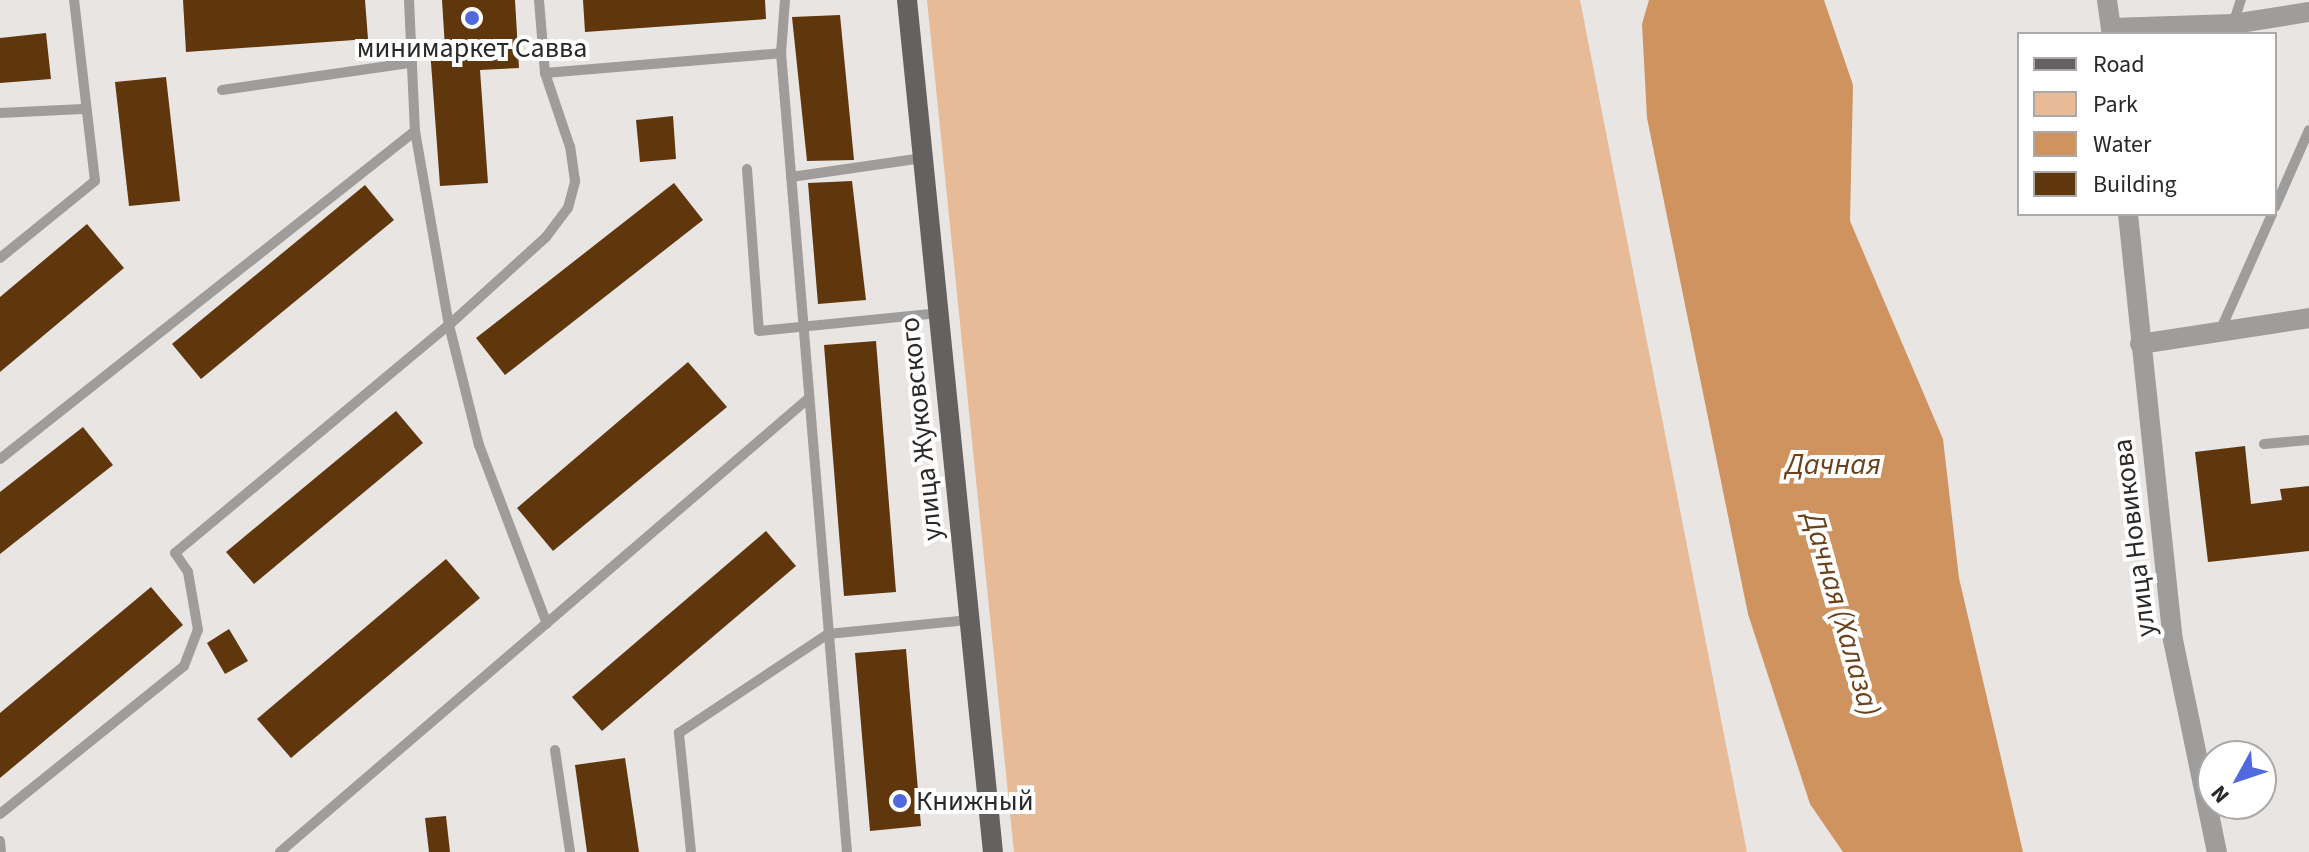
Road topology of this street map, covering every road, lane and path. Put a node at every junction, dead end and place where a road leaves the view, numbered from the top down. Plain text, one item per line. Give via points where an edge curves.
1 (74, 0) edge
2 (409, 0) edge
3 (539, 0) edge
4 (785, 0) edge
5 (907, 0) edge
6 (2107, 0) edge
7 (2241, 0) edge
8 (2308, 8) edge
9 (2233, 24) junction
10 (2111, 31) edge
11 (781, 53) junction
12 (409, 63) junction
13 (545, 73) junction
14 (222, 90) dead end
15 (83, 109) junction
16 (0, 113) edge
17 (2309, 130) edge
18 (415, 131) junction
19 (923, 158) junction
20 (747, 169) dead end
21 (791, 177) junction
22 (2277, 202) edge
23 (2128, 216) edge
24 (2271, 216) edge
25 (0, 258) edge
26 (938, 313) junction
27 (2309, 318) edge
28 (449, 325) junction
29 (803, 325) junction
30 (2220, 331) junction
31 (2140, 344) junction
32 (809, 398) junction
33 (2309, 440) edge
34 (2264, 444) dead end
35 (0, 459) edge
36 (969, 620) junction
37 (547, 624) junction
38 (828, 634) junction
39 (555, 750) dead end
40 (0, 814) edge
41 (0, 841) edge
42 (1, 852) edge
43 (280, 852) edge
44 (570, 852) edge
45 (691, 852) edge
46 (847, 852) edge
47 (993, 852) edge
48 (2217, 852) edge

1 - 15 lane
2 - 12 lane
3 - 13 lane
4 - 11 lane
5 - 19 main road, улица Жуковского
6 - 10 street
7 - 9 lane
8 - 9 street
9 - 10 street
11 - 13 lane
11 - 21 lane
12 - 14 lane
12 - 18 lane
13 - 28 lane via 570,147 575,181 568,208 546,237
15 - 16 lane
15 - 25 lane via 95,181
17 - 22 lane
18 - 28 lane
18 - 35 lane
19 - 21 lane
19 - 26 main road, улица Жуковского
20 - 29 lane via 759,331
21 - 29 lane
23 - 31 street, улица Новикова
24 - 30 lane
26 - 29 lane
26 - 36 main road, улица Жуковского
27 - 30 street
28 - 37 lane via 479,445
28 - 40 lane via 175,553 188,572 198,630 184,666
29 - 32 lane
30 - 31 street
31 - 48 street, улица Новикова via 2173,640
32 - 37 lane
32 - 38 lane
33 - 34 lane
36 - 38 lane
36 - 47 main road, улица Жуковского
37 - 43 lane
38 - 45 lane via 679,733
38 - 46 lane
39 - 44 lane
41 - 42 lane

